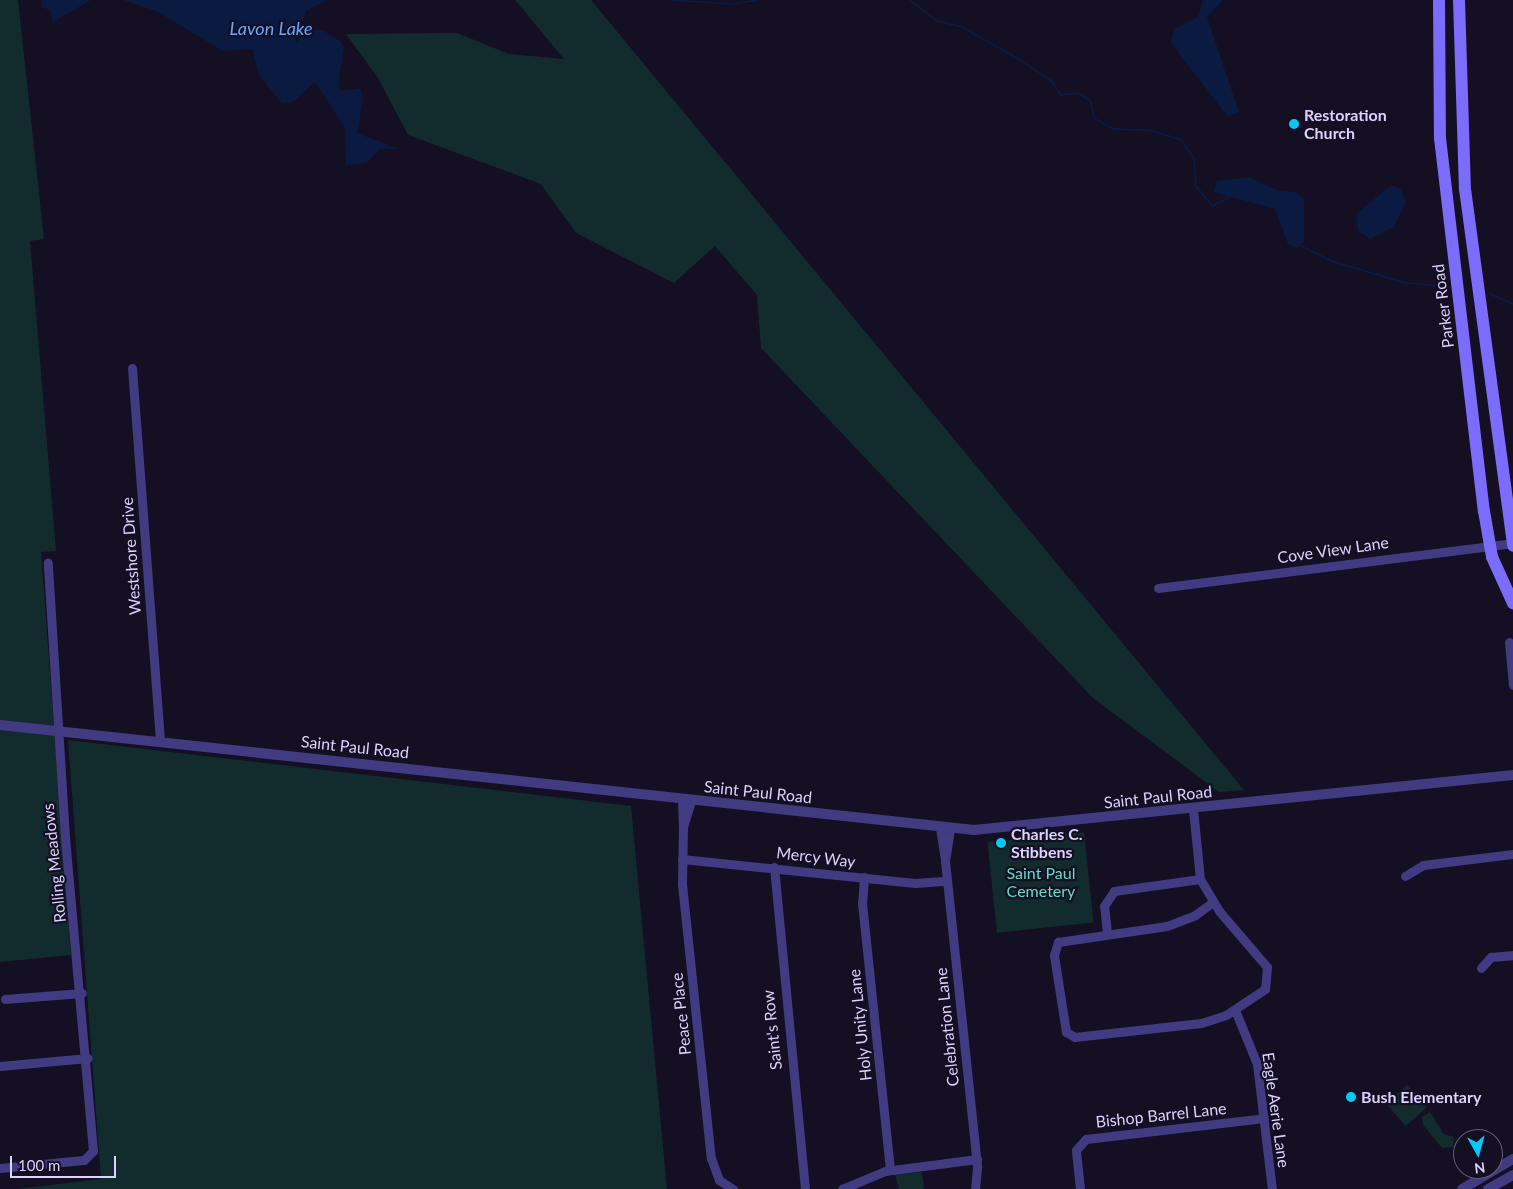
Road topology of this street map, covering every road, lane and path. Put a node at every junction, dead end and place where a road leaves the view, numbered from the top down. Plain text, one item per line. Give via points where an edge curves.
1 (1439, 0) edge
2 (1459, 0) edge
3 (132, 368) dead end
4 (1513, 545) edge
5 (1490, 546) junction
6 (48, 563) dead end
7 (1158, 588) dead end
8 (1513, 603) edge
9 (1509, 642) dead end
10 (1513, 685) edge
11 (0, 724) edge
12 (60, 731) junction
13 (160, 741) junction
14 (1513, 775) edge
15 (686, 799) junction
16 (1193, 809) junction
17 (945, 828) junction
18 (1513, 854) edge
19 (682, 859) junction
20 (774, 867) junction
21 (1404, 876) dead end
22 (864, 878) junction
23 (1200, 879) junction
24 (947, 881) junction
25 (1213, 902) junction
26 (1107, 933) junction
27 (1513, 954) edge
28 (1481, 968) dead end
29 (82, 993) junction
30 (5, 999) dead end
31 (1235, 1010) junction
32 (88, 1058) junction
33 (0, 1066) edge
34 (1264, 1118) junction
35 (1513, 1159) edge
36 (977, 1160) junction
37 (0, 1168) edge
38 (890, 1170) junction
39 (1513, 1175) edge
40 (734, 1189) edge
41 (805, 1189) edge
42 (842, 1189) edge
43 (975, 1189) edge
44 (1080, 1189) edge
45 (1272, 1189) edge
46 (1462, 1189) edge
47 (1488, 1189) edge

1 - 5 main road, Parker Road via 1440,138
2 - 4 main road via 1465,189
3 - 13 street, Westshore Drive
4 - 5 street, Cove View Lane
5 - 7 street, Cove View Lane
5 - 8 main road, Parker Road
6 - 12 street, Rolling Meadows
9 - 10 street
11 - 12 street, Saint Paul Road
12 - 13 street, Saint Paul Road
12 - 29 street, Rolling Meadows via 65,837
13 - 15 street, Saint Paul Road
14 - 16 street, Saint Paul Road
15 - 17 street, Saint Paul Road
15 - 19 street, Peace Place via 688,820 683,827
16 - 17 street, Saint Paul Road via 999,829
16 - 23 street
17 - 24 street, Celebration Lane
18 - 21 street via 1423,865
19 - 20 street, Mercy Way
19 - 40 street, Peace Place via 711,1158 717,1178
20 - 22 street, Mercy Way
20 - 41 street, Saint's Row
22 - 24 street, Mercy Way
22 - 38 street, Holy Unity Lane via 862,902
23 - 25 street
23 - 26 street via 1114,891 1104,906
24 - 36 street, Celebration Lane
25 - 26 street via 1180,922
25 - 31 street via 1269,972 1265,989
26 - 31 street via 1066,938 1056,946 1062,1026 1068,1035 1201,1023
27 - 28 street via 1491,957
29 - 30 street
29 - 32 street, Rolling Meadows
31 - 34 street, Eagle Aerie Lane via 1251,1041
32 - 33 street
32 - 37 street, Rolling Meadows via 93,1148 89,1158
34 - 44 street, Bishop Barrel Lane via 1086,1139 1076,1150
34 - 45 street, Eagle Aerie Lane
35 - 46 street
36 - 38 street
36 - 43 street, Celebration Lane
38 - 42 street
39 - 47 street

